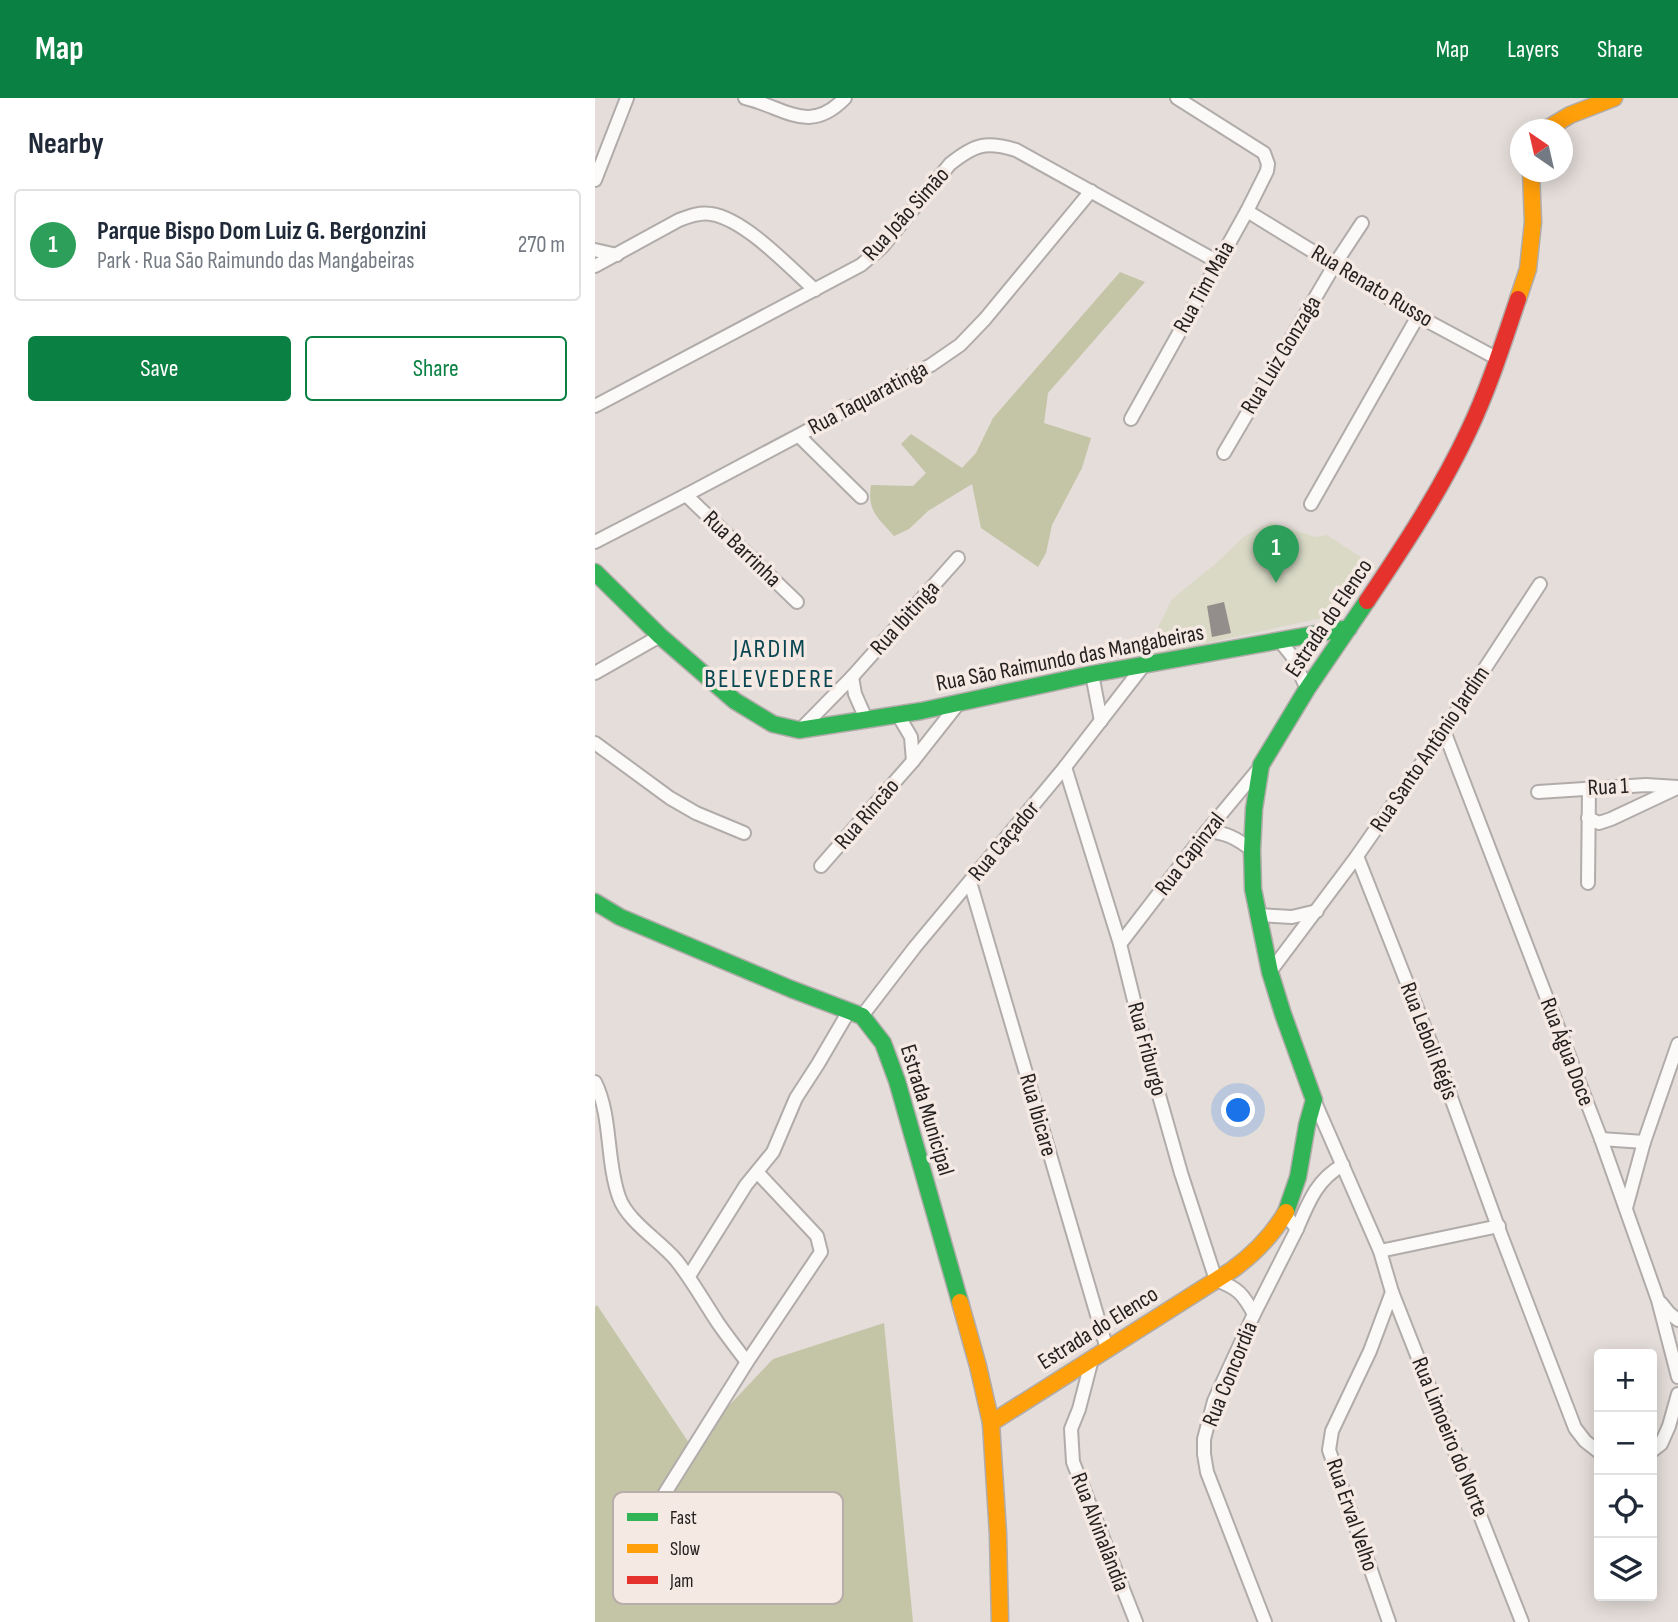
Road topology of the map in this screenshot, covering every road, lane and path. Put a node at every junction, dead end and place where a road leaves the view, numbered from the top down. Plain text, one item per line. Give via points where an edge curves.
1 (627, 98) edge
2 (745, 98) edge
3 (845, 98) edge
4 (1177, 98) edge
5 (1615, 98) edge
6 (1560, 119) edge
7 (595, 180) edge
8 (1531, 182) edge
9 (1091, 191) junction
10 (1247, 211) junction
11 (1362, 223) dead end
12 (595, 250) edge
13 (617, 255) junction
14 (1218, 262) junction
15 (1335, 264) junction
16 (595, 266) edge
17 (815, 290) junction
18 (1418, 316) junction
19 (1498, 359) junction
20 (595, 406) edge
21 (1131, 419) dead end
22 (799, 436) junction
23 (1224, 453) dead end
24 (686, 495) junction
25 (862, 497) dead end
26 (1311, 504) dead end
27 (595, 542) edge
28 (958, 558) dead end
29 (595, 572) edge
30 (1540, 584) dead end
31 (797, 602) dead end
32 (1349, 628) junction
33 (660, 636) junction
34 (1279, 640) junction
35 (1144, 665) junction
36 (595, 673) edge
37 (1092, 674) junction
38 (852, 677) junction
39 (1307, 689) junction
40 (958, 704) junction
41 (898, 715) junction
42 (866, 719) junction
43 (1101, 721) junction
44 (799, 730) junction
45 (1444, 731) junction
46 (595, 743) edge
47 (913, 761) junction
48 (1261, 765) junction
49 (1065, 767) junction
50 (1678, 787) edge
51 (1589, 788) junction
52 (1538, 792) dead end
53 (1588, 818) junction
54 (1207, 831) junction
55 (744, 833) dead end
56 (1252, 850) junction
57 (1357, 856) junction
58 (821, 866) dead end
59 (970, 881) junction
60 (1588, 883) dead end
61 (595, 902) edge
62 (1317, 911) junction
63 (1257, 915) junction
64 (1121, 944) junction
65 (1270, 972) junction
66 (856, 1014) junction
67 (1678, 1044) edge
68 (595, 1082) edge
69 (1314, 1100) junction
70 (1601, 1139) junction
71 (1644, 1142) junction
72 (1343, 1165) junction
73 (757, 1172) junction
74 (1625, 1209) junction
75 (1285, 1214) junction
76 (1499, 1226) junction
77 (1297, 1229) junction
78 (1380, 1251) junction
79 (689, 1276) junction
80 (1216, 1280) junction
81 (1392, 1292) junction
82 (1658, 1300) junction
83 (1254, 1314) junction
84 (1678, 1320) edge
85 (1107, 1349) junction
86 (1092, 1359) junction
87 (747, 1362) junction
88 (1678, 1377) edge
89 (1678, 1394) edge
90 (991, 1423) junction
91 (1657, 1447) edge
92 (1594, 1448) edge
93 (666, 1492) edge
94 (1000, 1622) edge
95 (1136, 1622) edge
96 (1265, 1622) edge
97 (1389, 1622) edge
98 (1522, 1622) edge

1 - 7 street
2 - 3 street via 810,118 837,107
4 - 10 street, Rua Tim Maia via 1264,153 1267,171
5 - 6 street
8 - 19 street, Estrada do Elenco via 1528,269
9 - 14 street, Rua João Simão
9 - 17 street, Rua João Simão via 1016,150 996,144 980,146 950,164 882,247 861,265
9 - 22 street, Rua Taquaratinga via 960,345
10 - 14 street, Rua Tim Maia
10 - 15 street, Rua Renato Russo
11 - 15 street, Rua Luiz Gonzaga
12 - 13 street
13 - 16 street
13 - 17 street via 692,215 710,214 744,229
14 - 21 street, Rua Tim Maia
15 - 18 street, Rua Renato Russo
15 - 23 street, Rua Luiz Gonzaga
17 - 20 street, Rua João Simão
18 - 19 street, Rua Renato Russo
18 - 26 street
19 - 32 street, Estrada do Elenco via 1469,430 1429,506
22 - 24 street, Rua Taquaratinga
22 - 25 street
24 - 27 street, Rua Taquaratinga
24 - 31 street, Rua Barrinha
28 - 38 street, Rua Ibitinga
29 - 33 street
30 - 45 street, Rua Santo Antônio Jardim
32 - 34 street, Rua São Raimundo das Mangabeiras
32 - 39 street, Estrada do Elenco
33 - 36 street
33 - 44 street via 735,701 773,724
34 - 35 street, Rua São Raimundo das Mangabeiras
34 - 39 street
35 - 37 street, Rua São Raimundo das Mangabeiras
35 - 43 street, Rua Caçador
37 - 40 street, Rua São Raimundo das Mangabeiras
37 - 43 street
38 - 42 street
38 - 44 street, Rua Ibitinga
39 - 48 street, Estrada do Elenco
40 - 41 street, Rua São Raimundo das Mangabeiras
40 - 47 street, Rua Rincão
41 - 42 street, Rua São Raimundo das Mangabeiras
41 - 47 street, Rua Rincão via 911,737
42 - 44 street, Rua São Raimundo das Mangabeiras
43 - 49 street, Rua Caçador
45 - 57 street, Rua Santo Antônio Jardim
45 - 70 street, Rua Água Doce
46 - 55 street via 670,798
47 - 58 street, Rua Rincão
48 - 54 street, Rua Capinzal
48 - 56 street, Estrada do Elenco
49 - 59 street, Rua Caçador
49 - 64 street, Rua Friburgo
50 - 51 street, Rua 1
50 - 53 street via 1611,820 1599,823
51 - 52 street, Rua 1
51 - 53 street
53 - 60 street
54 - 56 street via 1236,838
54 - 64 street, Rua Capinzal
56 - 63 street, Estrada do Elenco
57 - 62 street, Rua Santo Antônio Jardim
57 - 76 street, Rua Leboli Régis
59 - 66 street, Rua Caçador
59 - 85 street, Rua Ibicare
61 - 66 street via 620,917
62 - 63 street via 1292,917
62 - 65 street, Rua Santo Antônio Jardim
63 - 65 street, Estrada do Elenco
64 - 80 street, Rua Friburgo via 1181,1173
65 - 69 street, Estrada do Elenco
66 - 73 street, Rua Caçador via 796,1098 773,1152
66 - 90 street, Estrada Municipal via 883,1043 897,1081
67 - 71 street
68 - 79 street via 619,1198
69 - 72 street, Estrada do Elenco
69 - 75 street, Estrada do Elenco
70 - 71 street
70 - 74 street, Rua Água Doce
71 - 74 street
72 - 77 street via 1313,1193
72 - 78 street, Estrada do Elenco
73 - 79 street, Rua Caçador
73 - 87 street via 817,1236 821,1252
74 - 82 street, Rua Água Doce
75 - 77 street
75 - 80 street, Estrada do Elenco via 1251,1256
76 - 78 street
76 - 92 street via 1574,1428
77 - 83 street, Rua Concordia
78 - 81 street, Rua Limoeiro do Norte
79 - 87 street
80 - 83 street via 1238,1290
80 - 85 street, Estrada do Elenco
81 - 97 street, Rua Erval Velho via 1332,1431 1329,1450
81 - 98 street, Rua Limoeiro do Norte
82 - 84 street
82 - 88 street, Rua Água Doce
83 - 96 street, Rua Concordia via 1214,1401 1203,1454
85 - 86 street, Estrada do Elenco
86 - 90 street, Estrada do Elenco
86 - 95 street, Rua Alvinalândia via 1071,1429 1073,1462
87 - 93 street
89 - 91 street
90 - 94 street

